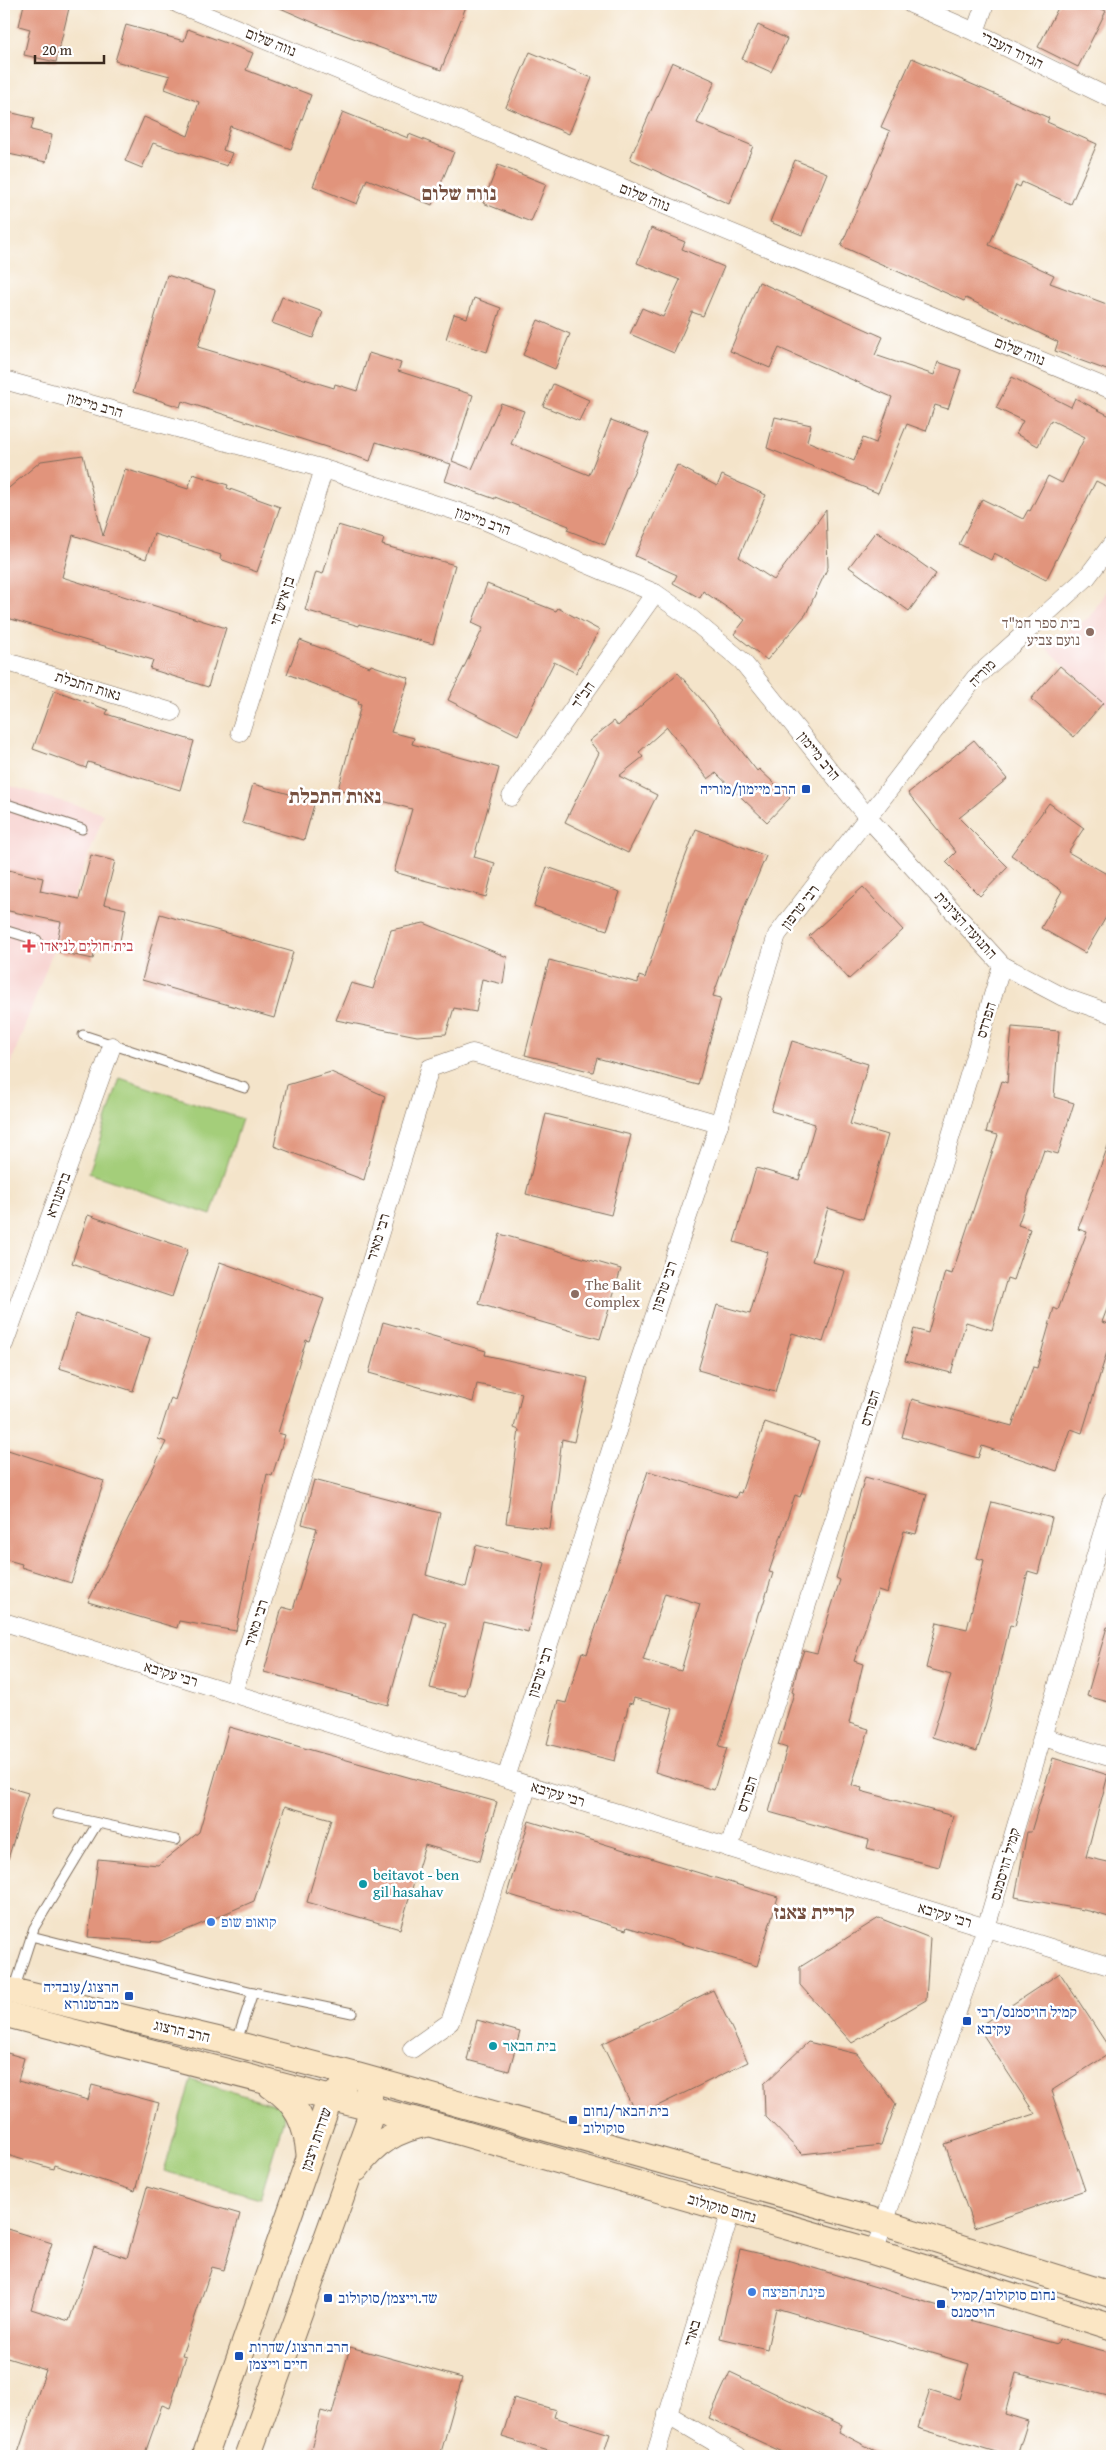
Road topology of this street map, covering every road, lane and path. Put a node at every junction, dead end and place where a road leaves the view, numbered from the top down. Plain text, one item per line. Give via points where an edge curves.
1 (178, 4) edge
2 (911, 4) edge
3 (985, 4) edge
4 (976, 32) junction
5 (1112, 99) edge
6 (4, 380) edge
7 (1112, 390) edge
8 (324, 469) junction
9 (1112, 544) edge
10 (655, 593) junction
11 (4, 661) edge
12 (172, 712) dead end
13 (240, 732) dead end
14 (511, 797) dead end
15 (4, 803) edge
16 (869, 819) junction
17 (82, 829) dead end
18 (4, 930) edge
19 (37, 940) dead end
20 (1002, 965) junction
21 (1112, 1014) edge
22 (83, 1035) dead end
23 (112, 1046) junction
24 (246, 1088) dead end
25 (720, 1124) junction
26 (4, 1344) edge
27 (1112, 1500) edge
28 (1110, 1518) edge
29 (4, 1622) edge
30 (233, 1693) junction
31 (1043, 1737) junction
32 (1112, 1758) edge
33 (506, 1778) junction
34 (528, 1785) junction
35 (57, 1814) dead end
36 (97, 1824) junction
37 (176, 1840) dead end
38 (729, 1848) junction
39 (986, 1928) junction
40 (31, 1936) junction
41 (1112, 1967) edge
42 (253, 1992) junction
43 (7, 1998) edge
44 (352, 2014) dead end
45 (236, 2044) junction
46 (412, 2049) dead end
47 (359, 2076) junction
48 (262, 2081) junction
49 (330, 2098) junction
50 (373, 2109) junction
51 (431, 2124) junction
52 (309, 2158) junction
53 (349, 2179) junction
54 (731, 2211) junction
55 (883, 2223) junction
56 (874, 2252) junction
57 (1112, 2295) edge
58 (1112, 2327) edge
59 (666, 2414) junction
60 (205, 2456) edge
61 (248, 2456) edge
62 (655, 2456) edge
63 (738, 2456) edge

1 - 7 street, נווה שלום
2 - 4 street, הגדוד העברי
3 - 4 street
4 - 5 street, הגדוד העברי
6 - 8 street, הרב מיימון
8 - 10 street, הרב מיימון via 481,519
8 - 13 street, בן איש חי
9 - 16 street, מוריה via 1087,577 975,678
10 - 14 street, חב"ד
10 - 16 street, הרב מיימון via 742,661
11 - 12 street, נאות התכלת
15 - 17 lane
16 - 20 street, התנועה הציונית
16 - 25 street, רבי טרפון via 777,935
18 - 19 lane
20 - 21 street, התנועה הציונית via 1063,997
20 - 38 street, הפרדס via 860,1439
22 - 23 lane
23 - 24 lane
23 - 26 street, ברטנורא
25 - 30 street, רבי מאיר via 472,1053 430,1068
25 - 33 street, רבי טרפון via 638,1365
27 - 28 street, קמיל הויסמנס
28 - 31 street, קמיל הויסמנס
29 - 30 street, רבי עקיבא
30 - 33 street, רבי עקיבא
31 - 32 street
31 - 39 street, קמיל הויסמנס
33 - 34 street, רבי עקיבא
34 - 38 street, רבי עקיבא
34 - 46 street via 450,2022
35 - 36 lane
36 - 37 lane
36 - 40 lane
38 - 39 street, רבי עקיבא
39 - 41 street, רבי עקיבא
39 - 55 street, קמיל הויסמנס
40 - 42 lane
40 - 43 lane
42 - 44 lane
42 - 45 lane
43 - 45 main road, הרב הרצוג
43 - 48 main road, הרב הרצוג
45 - 47 main road, הרב הרצוג
47 - 49 main road, שדרות ויצמן
47 - 50 main road
47 - 55 main road, נחום סוקולוב
48 - 49 main road, הרב הרצוג
48 - 52 main road via 290,2100 299,2113
49 - 50 main road, נחום סוקולוב
49 - 52 main road, שדרות ויצמן
50 - 51 main road, נחום סוקולוב
50 - 53 main road
51 - 53 main road via 402,2130 389,2137 365,2157
51 - 54 main road, נחום סוקולוב
52 - 60 main road, שדרות ויצמן
53 - 61 main road
54 - 56 main road, נחום סוקולוב
54 - 59 street, בארי
55 - 56 street, קמיל הויסמנס
55 - 57 main road, נחום סוקולוב
56 - 58 main road, נחום סוקולוב
59 - 62 street, בארי
59 - 63 street

